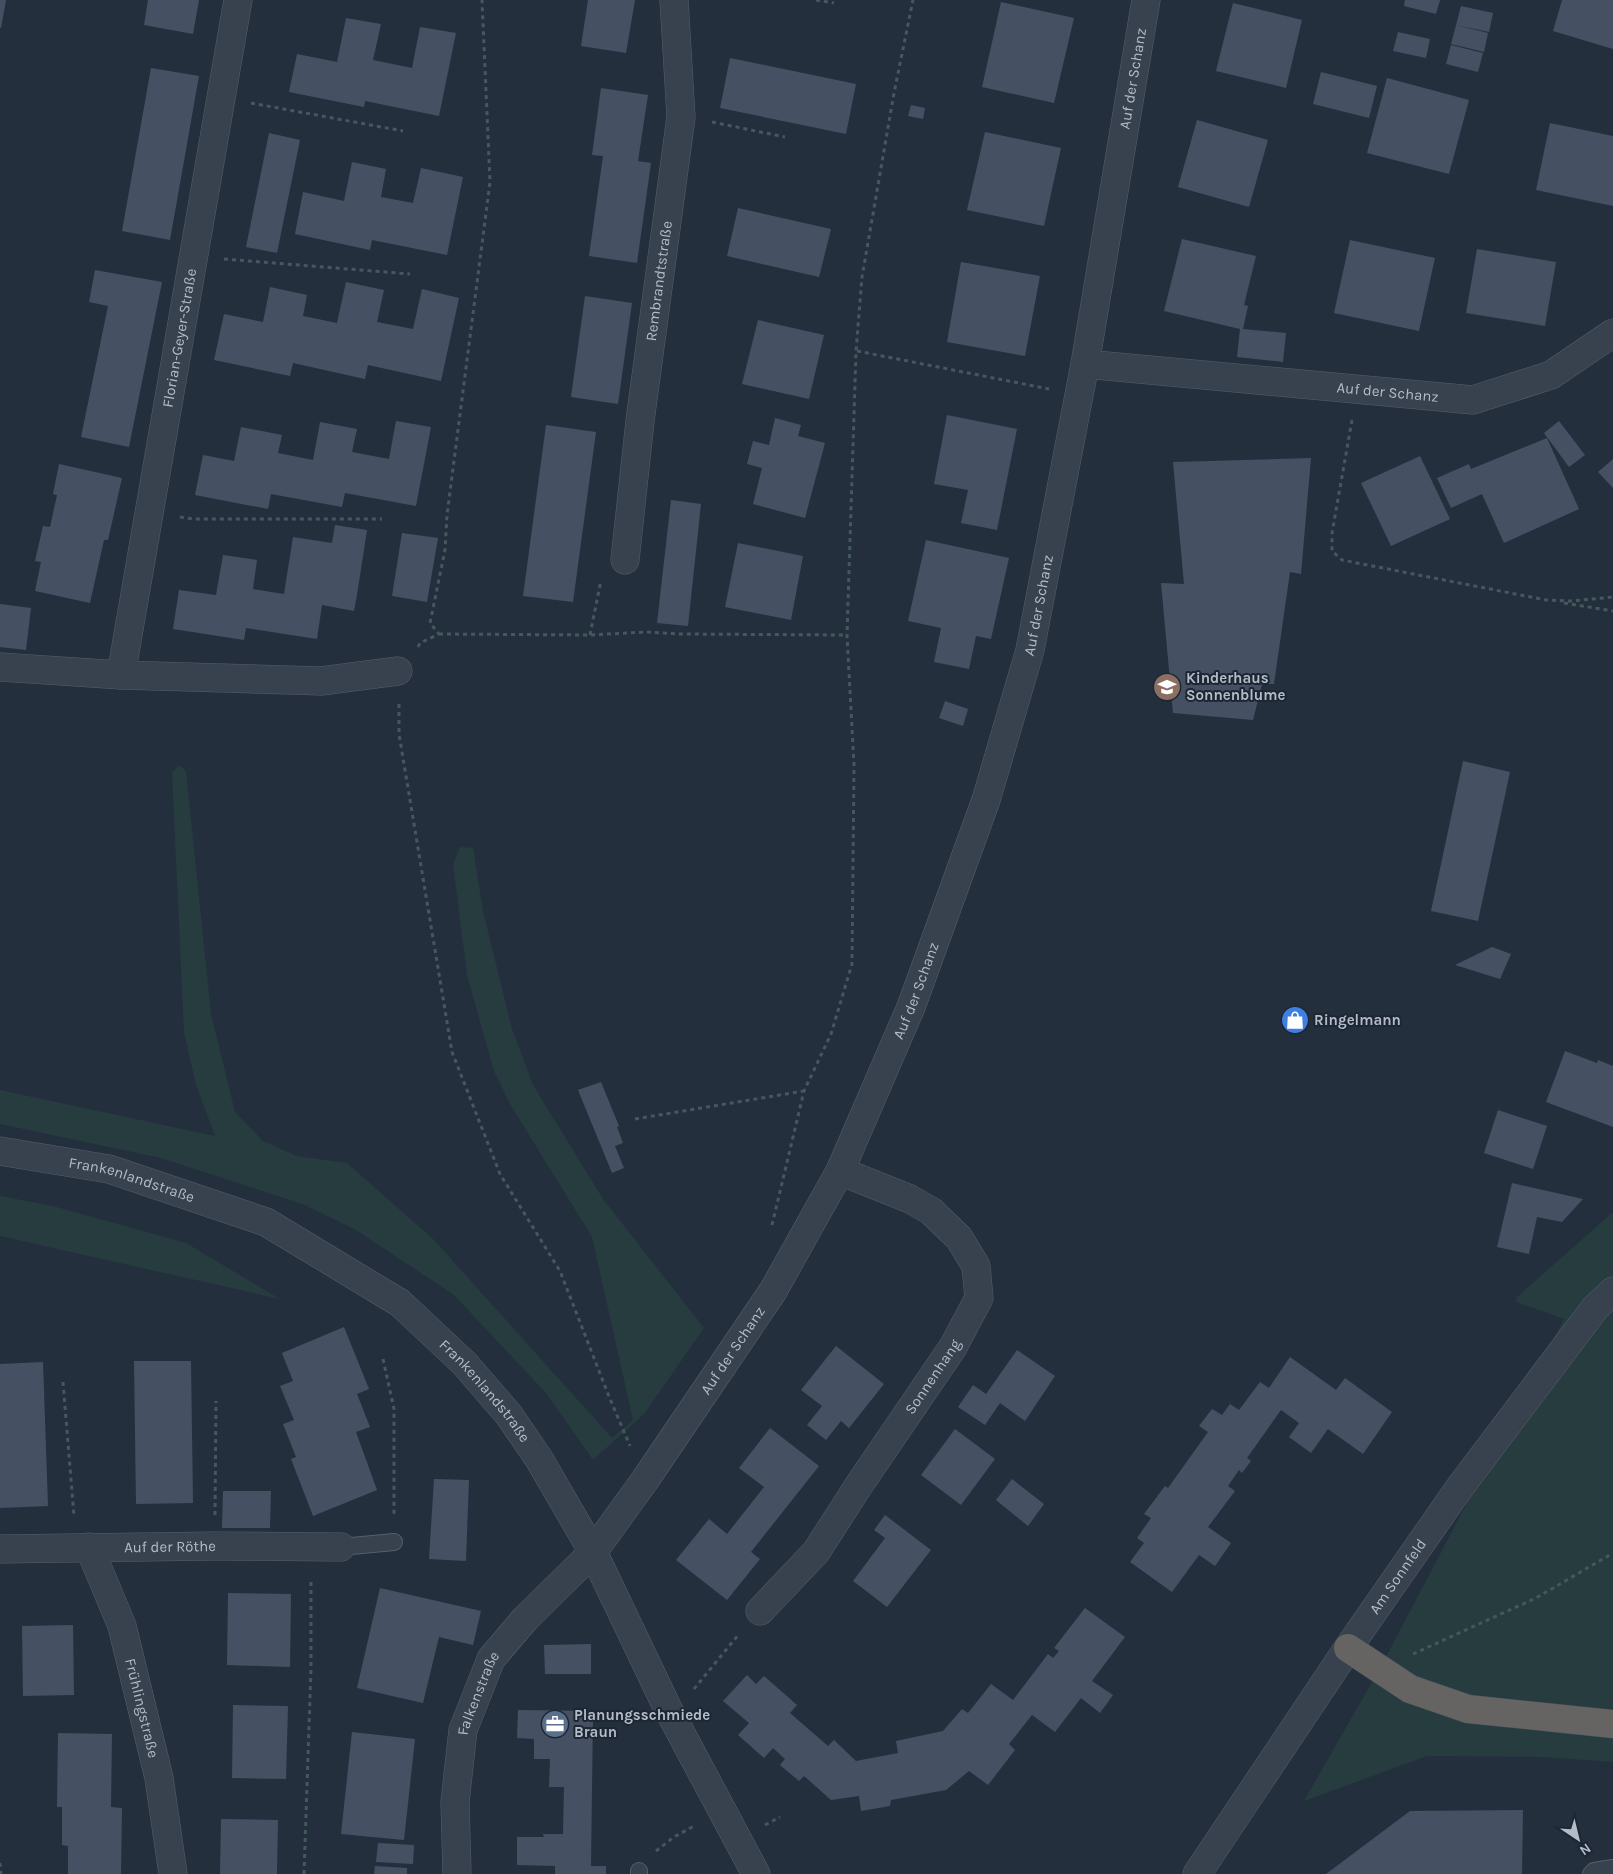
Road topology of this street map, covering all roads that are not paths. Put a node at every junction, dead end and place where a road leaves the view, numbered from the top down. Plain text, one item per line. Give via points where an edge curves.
1 (238, 0) edge
2 (674, 0) edge
3 (1146, 0) edge
4 (1613, 333) edge
5 (1085, 364) junction
6 (625, 560) road end
7 (0, 667) edge
8 (398, 671) road end
9 (121, 675) junction
10 (0, 1151) edge
11 (840, 1171) junction
12 (1613, 1290) edge
13 (394, 1542) road end
14 (83, 1547) junction
15 (341, 1547) joint
16 (0, 1548) edge
17 (593, 1552) junction
18 (760, 1612) road end
19 (1348, 1648) junction
20 (1613, 1724) edge
21 (1613, 1868) edge
22 (173, 1874) edge
23 (457, 1874) edge
24 (756, 1874) edge
25 (1197, 1874) edge
26 (1591, 1874) edge

1 - 9 street, Florian-Geyer-Straße
2 - 6 street, Rembrandtstraße via 681,117 640,421
3 - 5 street, Auf der Schanz
4 - 5 street, Auf der Schanz via 1551,375 1473,400
5 - 11 street, Auf der Schanz via 1030,650 986,800 911,1007
7 - 9 street
8 - 9 street via 322,681
10 - 17 street, Frankenlandstraße via 109,1170 266,1222 400,1302 464,1364 509,1414
11 - 17 street, Auf der Schanz via 773,1291
11 - 18 street, Sonnenhang via 910,1199 931,1211 959,1238 976,1266 979,1298 953,1348 816,1552
12 - 19 street, Am Sonnfeld via 1595,1308 1460,1487
13 - 15 lane
14 - 15 street, Auf der Röthe
14 - 16 street, Auf der Röthe
14 - 22 street, Frühlingstraße via 122,1626 159,1778
17 - 23 street, Falkenstraße via 525,1619 491,1659 464,1730 455,1802
17 - 24 street, Frankenlandstraße via 668,1709
19 - 20 highway via 1410,1689 1468,1709
19 - 25 street, Am Sonnfeld
21 - 26 lane via 1594,1870

